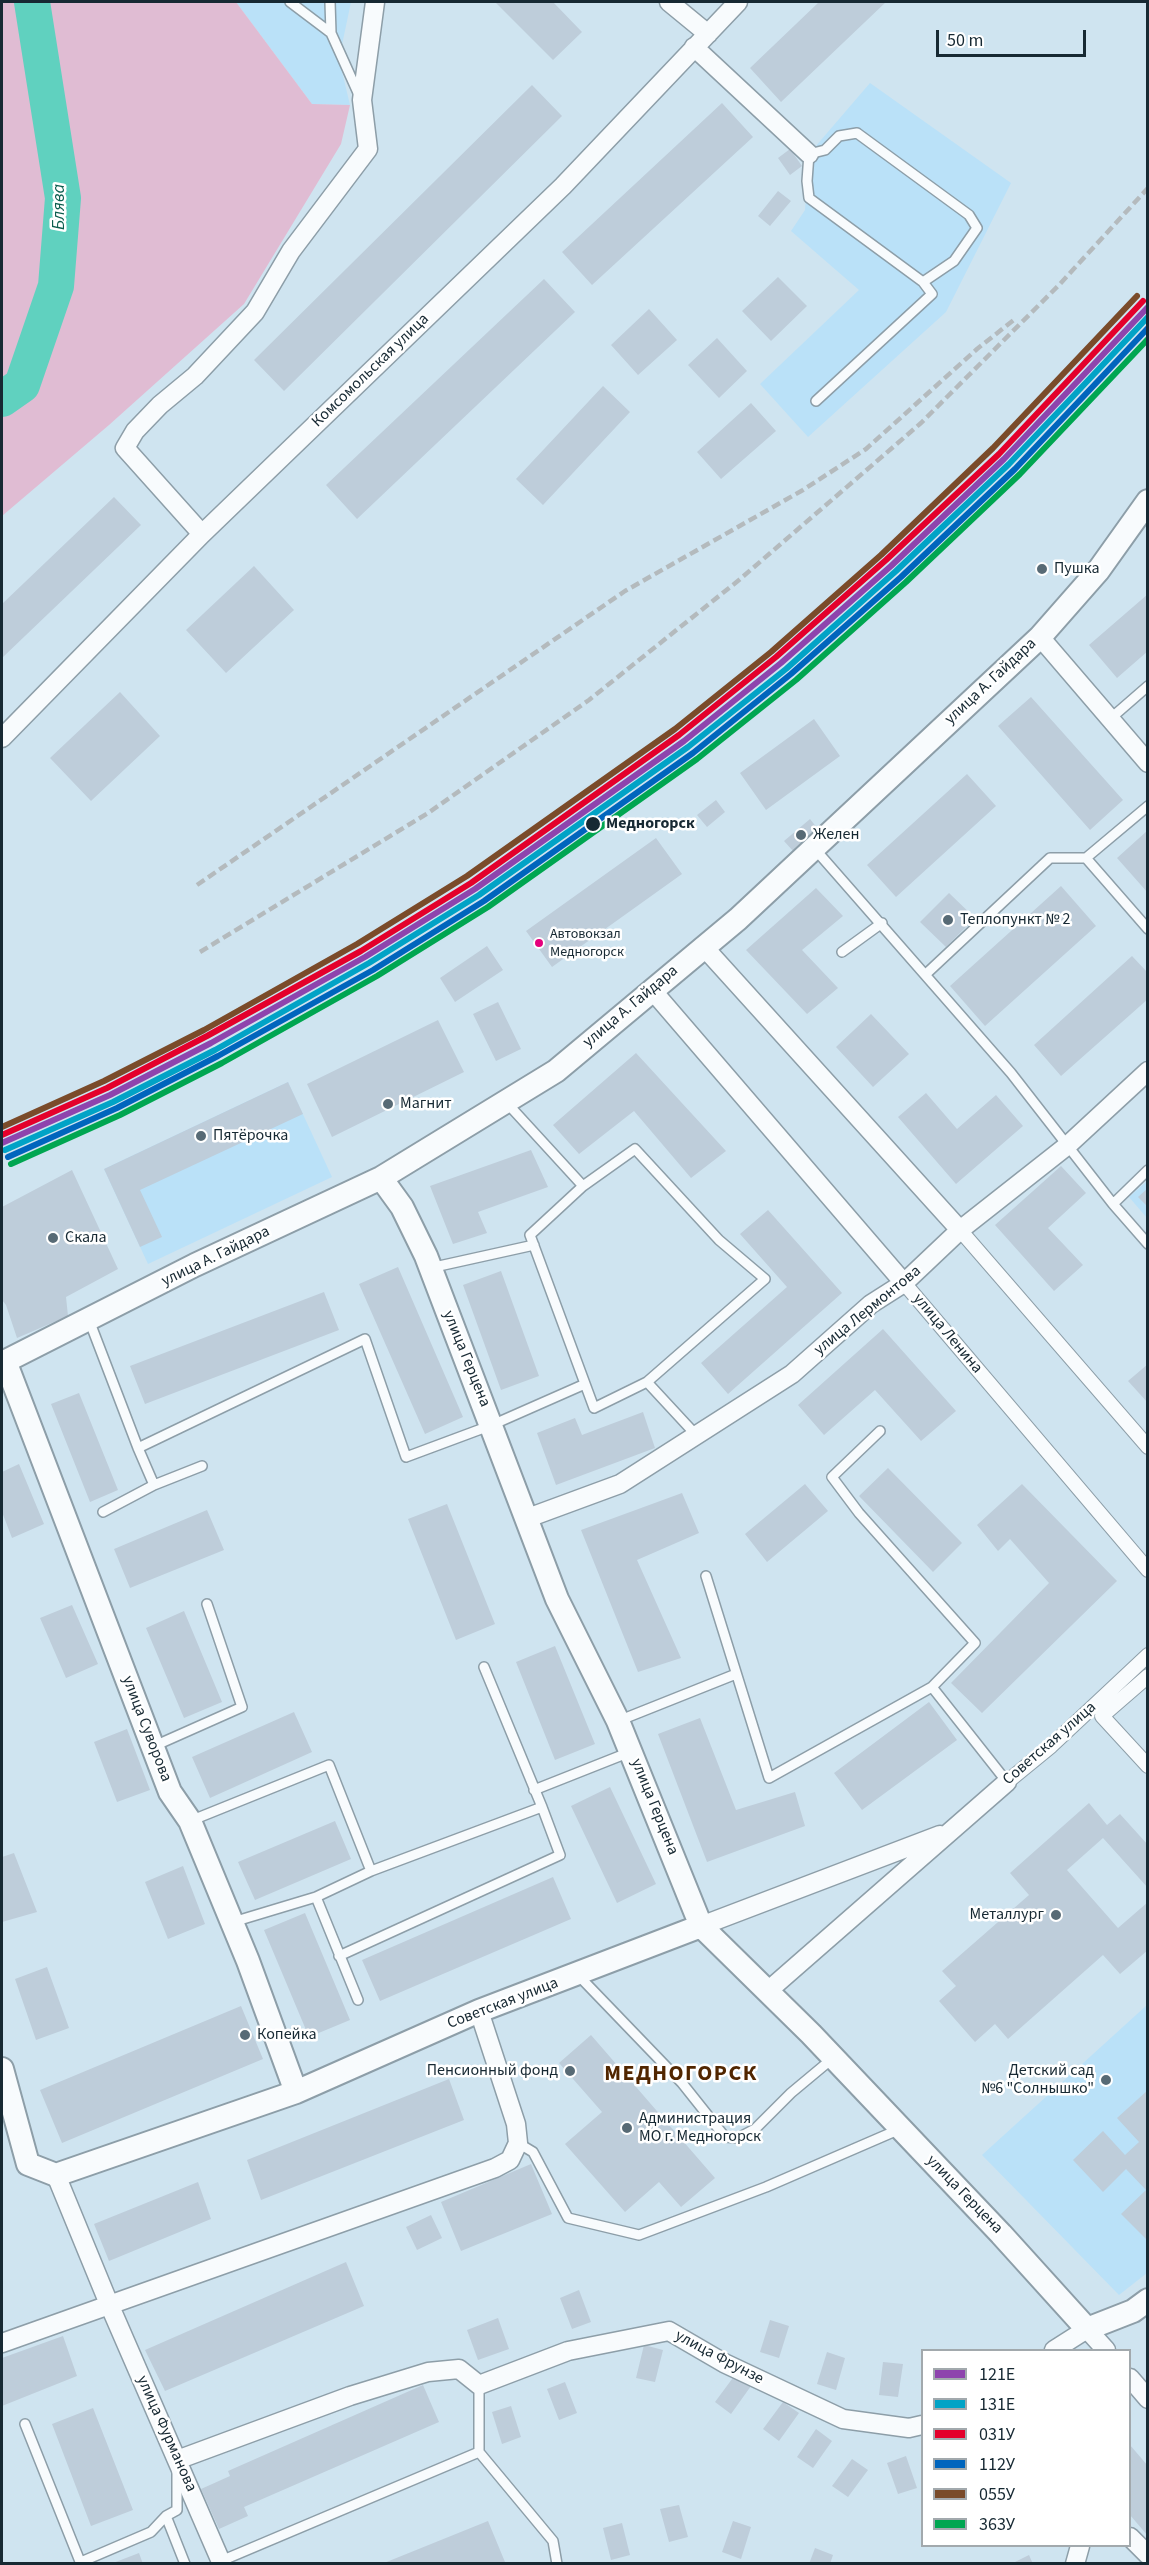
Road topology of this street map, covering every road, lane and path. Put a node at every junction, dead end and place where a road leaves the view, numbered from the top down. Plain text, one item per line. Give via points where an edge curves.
1 (290, 2) edge
2 (330, 2) edge
3 (375, 2) edge
4 (669, 2) edge
5 (738, 2) edge
6 (331, 33) junction
7 (708, 34) junction
8 (694, 47) junction
9 (362, 100) junction
10 (809, 154) junction
11 (923, 282) junction
12 (816, 401) dead end
13 (1148, 501) edge
14 (202, 534) junction
15 (1040, 637) junction
16 (1148, 686) edge
17 (1110, 719) junction
18 (2, 738) edge
19 (1148, 763) edge
20 (1148, 806) edge
21 (814, 848) junction
22 (1086, 858) junction
23 (882, 922) junction
24 (1148, 929) edge
25 (703, 946) junction
26 (842, 952) dead end
27 (926, 974) junction
28 (652, 990) junction
29 (1148, 1071) edge
30 (506, 1101) junction
31 (1068, 1145) junction
32 (1148, 1170) edge
33 (381, 1178) junction
34 (583, 1186) junction
35 (1113, 1204) junction
36 (960, 1230) junction
37 (1148, 1244) edge
38 (534, 1245) junction
39 (430, 1268) junction
40 (904, 1283) junction
41 (89, 1320) junction
42 (3, 1362) edge
43 (647, 1382) junction
44 (585, 1384) junction
45 (492, 1425) junction
46 (880, 1431) dead end
47 (697, 1436) junction
48 (1148, 1447) edge
49 (138, 1448) junction
50 (202, 1466) dead end
51 (154, 1485) junction
52 (103, 1512) dead end
53 (525, 1520) junction
54 (1148, 1570) edge
55 (706, 1576) dead end
56 (207, 1604) dead end
57 (1148, 1655) edge
58 (484, 1667) dead end
59 (736, 1674) junction
60 (1148, 1676) edge
61 (932, 1687) junction
62 (618, 1721) junction
63 (152, 1747) junction
64 (632, 1751) junction
65 (1148, 1766) edge
66 (1007, 1782) junction
67 (534, 1790) junction
68 (542, 1807) junction
69 (190, 1821) junction
70 (951, 1831) junction
71 (371, 1870) junction
72 (316, 1897) junction
73 (230, 1923) junction
74 (701, 1926) junction
75 (339, 1956) junction
76 (578, 1974) junction
77 (769, 1990) junction
78 (358, 2000) dead end
79 (479, 2011) junction
80 (833, 2058) junction
81 (3, 2077) edge
82 (296, 2092) junction
83 (900, 2129) junction
84 (518, 2143) junction
85 (56, 2175) junction
86 (1148, 2300) edge
87 (109, 2304) junction
88 (1088, 2329) junction
89 (2, 2343) edge
90 (1056, 2349) edge
91 (1078, 2349) edge
92 (1105, 2349) edge
93 (1131, 2379) edge
94 (479, 2385) junction
95 (1148, 2399) edge
96 (25, 2424) dead end
97 (921, 2424) edge
98 (479, 2452) junction
99 (177, 2460) junction
100 (166, 2516) junction
101 (1131, 2538) edge
102 (1080, 2547) edge
103 (1148, 2555) edge
104 (222, 2562) edge
105 (81, 2563) edge
106 (185, 2564) edge
107 (557, 2564) edge
108 (1075, 2564) edge

1 - 6 lane
2 - 6 lane
3 - 9 street
4 - 7 street
5 - 7 street, Комсомольская улица
6 - 9 lane
7 - 8 street, Комсомольская улица
8 - 10 street
8 - 14 street, Комсомольская улица via 563,186
9 - 14 street via 368,149 291,251 255,312 195,376 135,430 125,448
10 - 11 lane via 809,198
10 - 11 lane via 825,150 839,136 856,133 969,215 977,228 954,261
11 - 12 lane via 932,294
13 - 15 street, улица А. Гайдара via 1098,571
14 - 18 street, Комсомольская улица
15 - 17 street
15 - 21 street, улица А. Гайдара
16 - 17 lane
17 - 19 street
20 - 22 lane
21 - 23 lane
21 - 25 street, улица А. Гайдара
22 - 24 lane
22 - 27 lane via 1050,858
23 - 26 lane
23 - 27 lane
25 - 28 street, улица А. Гайдара
25 - 36 street
27 - 31 lane
28 - 30 street, улица А. Гайдара via 556,1071
28 - 40 street, улица Ленина
29 - 31 street, улица Лермонтова
30 - 33 street, улица А. Гайдара
30 - 34 lane
31 - 35 lane
31 - 36 street, улица Лермонтова
32 - 35 lane
33 - 39 street, улица Герцена via 402,1207
33 - 41 street, улица А. Гайдара via 195,1265
34 - 38 lane via 530,1235
34 - 43 lane via 635,1149 719,1240 765,1280
35 - 37 lane
36 - 40 street, улица Лермонтова
36 - 48 street
38 - 39 lane
38 - 44 lane
39 - 45 street, улица Герцена
40 - 47 street, улица Лермонтова via 871,1304 792,1374
40 - 54 street, улица Ленина
41 - 42 street, улица А. Гайдара
41 - 49 lane
42 - 63 street, улица Суворова
43 - 44 lane via 594,1408
43 - 47 lane
44 - 45 lane
45 - 49 lane via 406,1457 365,1339
45 - 53 street, улица Герцена
46 - 61 lane via 832,1477 859,1513 975,1643
47 - 53 street, улица Лермонтова via 620,1484
49 - 51 lane
50 - 51 lane
51 - 52 lane
53 - 62 street, улица Герцена via 557,1599
55 - 59 lane
56 - 63 lane via 242,1707
57 - 66 street, Советская улица
58 - 67 lane
59 - 61 lane via 769,1778
59 - 62 lane
60 - 65 street via 1102,1716
61 - 66 lane
62 - 64 street, улица Герцена
63 - 69 street, улица Суворова via 170,1792
64 - 67 lane
64 - 74 street, улица Герцена
66 - 70 street, Советская улица
67 - 68 lane
68 - 71 lane
68 - 75 lane via 560,1855
69 - 71 lane via 329,1766
69 - 73 street, улица Суворова
70 - 74 street, Советская улица
70 - 77 street, Советская улица
71 - 72 lane
72 - 73 lane
72 - 75 lane
73 - 82 street, улица Суворова
74 - 76 street, Советская улица
74 - 77 street, улица Герцена
75 - 78 lane
76 - 79 street, Советская улица
76 - 80 lane via 682,2083 725,2137 738,2138 754,2129
77 - 80 street, улица Герцена
79 - 82 street, Советская улица
79 - 84 street via 516,2124
80 - 83 street, улица Герцена
81 - 85 street via 28,2164
82 - 85 street, Советская улица
83 - 84 lane via 766,2187 639,2235 568,2218 533,2152
83 - 88 street, улица Герцена
84 - 87 street via 510,2160 495,2168
85 - 87 street, улица Фурманова
86 - 88 street via 1133,2311
87 - 89 street
87 - 99 street, улица Фурманова
88 - 90 street
88 - 91 street
88 - 92 street
93 - 95 street
94 - 97 street, улица Фрунзе via 568,2351 669,2331 724,2363 843,2419 909,2428
94 - 98 lane
94 - 99 street via 459,2369 428,2372 350,2396
96 - 105 lane
98 - 104 lane
98 - 107 lane via 553,2541
99 - 100 lane via 177,2510
99 - 104 street, улица Фурманова
100 - 105 lane via 151,2532
100 - 106 lane
101 - 103 street
102 - 108 street

